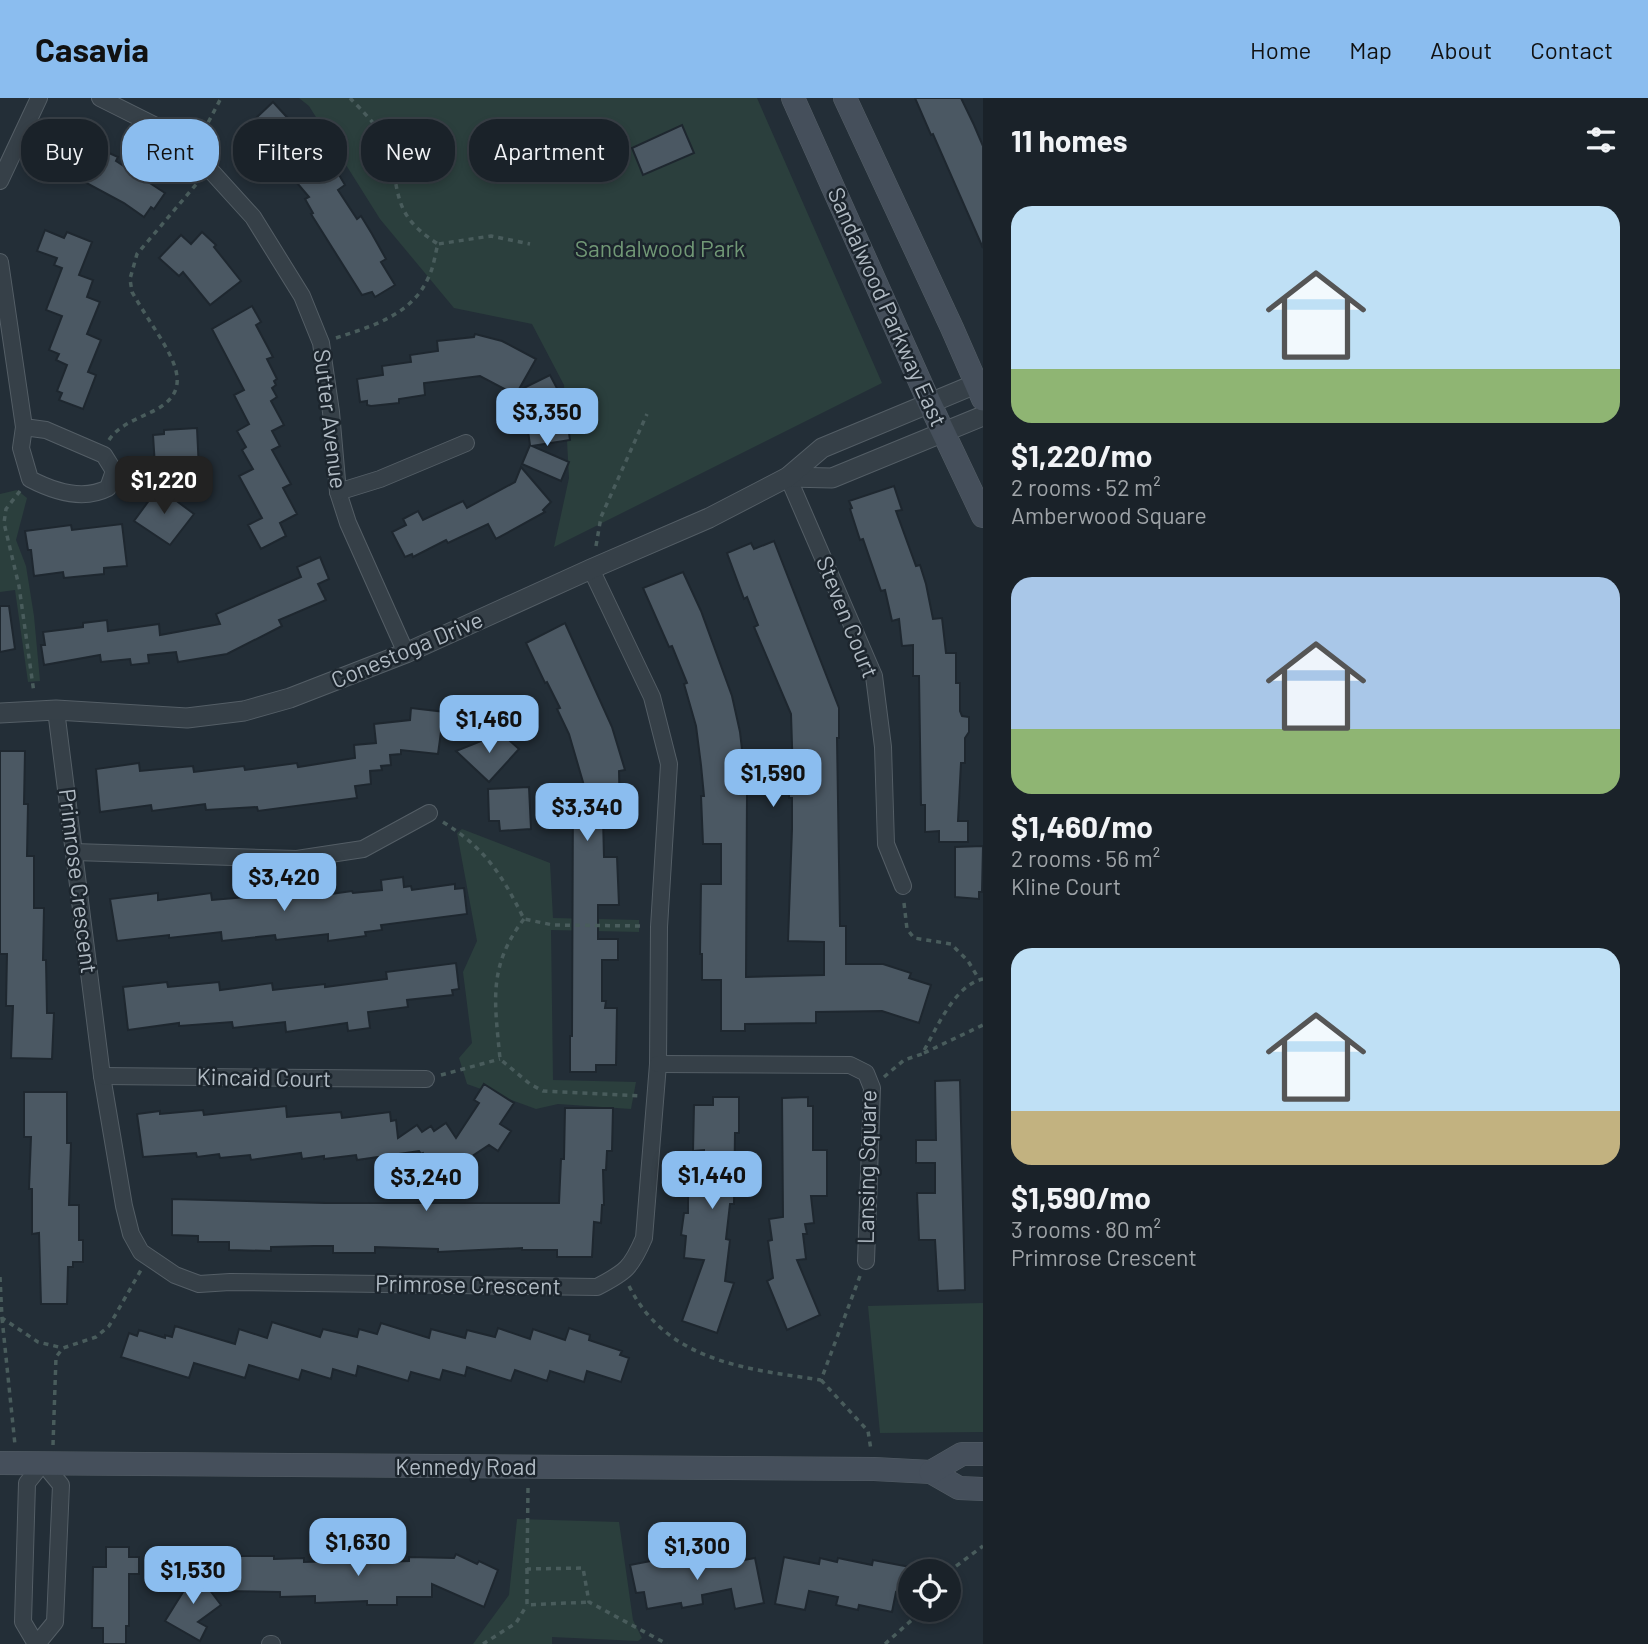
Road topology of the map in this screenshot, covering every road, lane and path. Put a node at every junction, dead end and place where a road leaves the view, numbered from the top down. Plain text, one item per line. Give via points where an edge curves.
1 (39, 98) edge
2 (100, 98) edge
3 (221, 98) edge
4 (350, 98) edge
5 (793, 98) edge
6 (845, 98) edge
7 (142, 119) edge
8 (210, 119) edge
9 (219, 179) edge
10 (0, 181) edge
11 (197, 182) edge
12 (438, 244) junction
13 (530, 244) dead end
14 (0, 262) edge
15 (321, 343) junction
16 (981, 388) edge
17 (929, 402) junction
18 (647, 414) dead end
19 (983, 416) edge
20 (24, 427) junction
21 (943, 433) junction
22 (466, 443) dead end
23 (104, 455) junction
24 (788, 477) junction
25 (30, 478) junction
26 (338, 492) junction
27 (983, 516) edge
28 (591, 569) junction
29 (406, 653) junction
30 (47, 711) junction
31 (0, 713) edge
32 (429, 813) joint
33 (74, 852) junction
34 (903, 886) joint
35 (524, 919) junction
36 (659, 928) junction
37 (981, 979) edge
38 (983, 1025) edge
39 (922, 1054) junction
40 (500, 1059) junction
41 (659, 1064) junction
42 (102, 1076) junction
43 (426, 1079) joint
44 (872, 1088) junction
45 (656, 1097) junction
46 (866, 1261) joint
47 (155, 1263) junction
48 (623, 1273) junction
49 (0, 1277) edge
50 (2, 1318) junction
51 (63, 1348) junction
52 (821, 1380) junction
53 (983, 1454) edge
54 (8, 1463) edge
55 (43, 1463) junction
56 (528, 1468) junction
57 (874, 1469) junction
58 (931, 1472) junction
59 (983, 1489) edge
60 (983, 1546) edge
61 (961, 1562) edge
62 (527, 1569) junction
63 (589, 1602) junction
64 (527, 1605) junction
65 (910, 1622) edge
66 (37, 1644) edge
67 (483, 1644) edge
68 (667, 1644) edge
69 (886, 1644) edge

1 - 10 street
2 - 7 street, Sutter Avenue
3 - 8 path
4 - 12 path via 386,143 403,212 418,232
5 - 17 main road, Sandalwood Parkway East
6 - 16 main road
9 - 15 street, Sutter Avenue via 253,217 302,296
11 - 23 path via 137,254 130,279 132,292 174,361 176,389 162,407 111,436
12 - 13 path via 491,236
12 - 15 path via 429,277 407,308 376,325
14 - 20 street
15 - 26 street, Sutter Avenue
16 - 17 street, Conestoga Drive
17 - 21 main road, Sandalwood Parkway East
17 - 24 street, Conestoga Drive via 822,448
18 - 28 path via 601,517
19 - 21 street, Conestoga Drive
20 - 23 street via 46,430
20 - 25 street via 21,448
21 - 24 street, Conestoga Drive via 832,478
21 - 27 main road, Sandalwood Parkway East
22 - 26 street
23 - 25 street via 114,471 108,488 94,495 52,491
24 - 28 street, Conestoga Drive via 709,518
24 - 34 street, Steven Court via 874,676 883,747 886,844
25 - 30 path via 6,509 4,523
26 - 29 street, Sutter Avenue
28 - 29 street, Conestoga Drive
28 - 36 street via 652,697 669,764
29 - 30 street, Conestoga Drive via 244,711 187,718
30 - 31 street, Conestoga Drive
30 - 33 street, Primrose Crescent
32 - 33 street via 363,849 297,859
32 - 35 path via 468,838 497,869
33 - 42 street, Primrose Crescent
34 - 37 path via 904,916 914,938 951,944
35 - 36 path via 553,925
35 - 40 path via 500,961 494,995
36 - 41 street
37 - 39 path via 956,996
38 - 39 path
39 - 44 path via 904,1060
40 - 43 path
40 - 45 path via 543,1091
41 - 44 street, Lansing Square via 850,1065 866,1073
41 - 45 street
42 - 43 street, Kincaid Court
42 - 47 street, Primrose Crescent via 131,1234 141,1252
44 - 46 street, Lansing Square
45 - 48 street via 644,1238
46 - 52 path
47 - 48 street, Primrose Crescent via 199,1284 597,1287
47 - 51 path via 140,1271 109,1326 96,1337
48 - 52 path via 639,1305 688,1348 738,1367
49 - 50 path
50 - 51 path via 38,1342
50 - 54 path
51 - 55 path via 55,1357 54,1443
52 - 57 path via 868,1431
53 - 58 main road via 962,1454
54 - 55 main road, Kennedy Road
55 - 56 main road, Kennedy Road
55 - 66 street via 27,1483 23,1622
55 - 66 street via 61,1485 55,1622
56 - 57 main road, Kennedy Road
56 - 62 path
57 - 58 main road, Kennedy Road
58 - 59 main road via 959,1488
60 - 61 path
62 - 63 path via 583,1568
62 - 64 path
63 - 64 path
63 - 68 path
64 - 67 path via 516,1623
65 - 69 path

